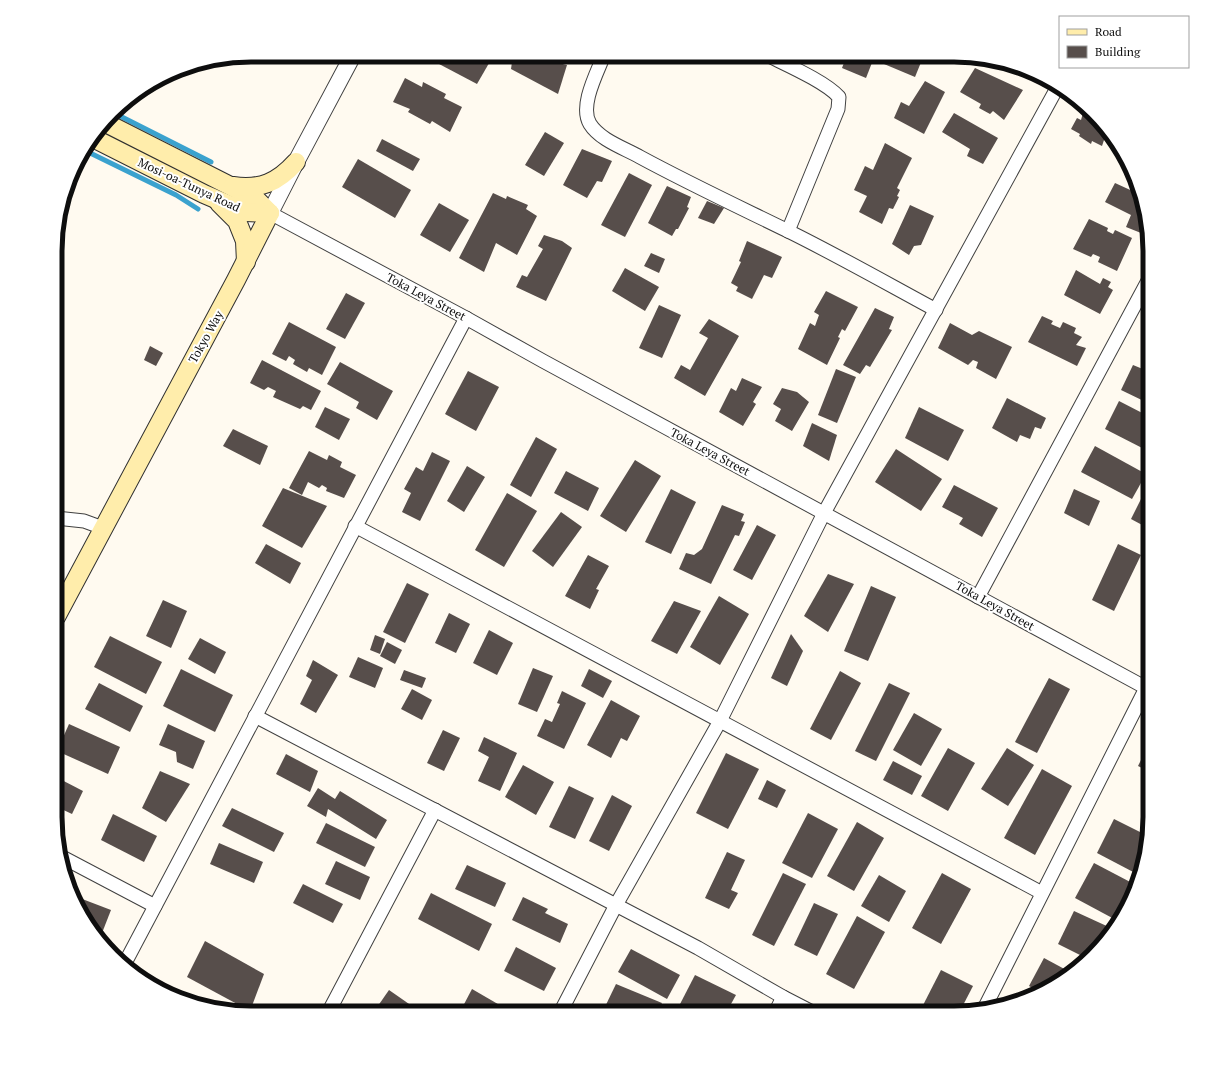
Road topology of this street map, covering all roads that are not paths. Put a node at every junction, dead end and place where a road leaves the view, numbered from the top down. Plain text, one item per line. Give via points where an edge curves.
1 (349, 62) edge
2 (601, 62) edge
3 (780, 62) edge
4 (1055, 91) edge
5 (110, 125) edge
6 (98, 140) edge
7 (296, 162) junction
8 (229, 185) junction
9 (204, 194) junction
10 (270, 213) junction
11 (788, 231) junction
12 (246, 262) junction
13 (1143, 290) edge
14 (936, 310) junction
15 (466, 318) junction
16 (824, 513) junction
17 (62, 519) edge
18 (355, 526) junction
19 (103, 528) junction
20 (978, 597) junction
21 (62, 606) edge
22 (1143, 687) edge
23 (1143, 700) edge
24 (256, 716) junction
25 (720, 721) junction
26 (435, 810) junction
27 (67, 860) edge
28 (1042, 892) junction
29 (616, 905) junction
30 (155, 906) junction
31 (127, 960) edge
32 (783, 997) junction
33 (987, 1003) edge
34 (332, 1006) edge
35 (564, 1006) edge
36 (778, 1006) edge
37 (800, 1006) edge

1 - 7 street, Tokyo Way
2 - 11 street via 586,107 589,123 595,131 670,173
3 - 11 street via 821,84 839,98 838,110
4 - 14 street
5 - 8 main road, Mosi-oa-Tunya Road
6 - 9 main road, Mosi-oa-Tunya Road
7 - 8 main road via 286,173 259,186
7 - 10 street, Tokyo Way
8 - 10 main road, Mosi-oa-Tunya Road via 256,199
9 - 10 main road, Mosi-oa-Tunya Road via 246,212
9 - 12 main road via 222,205 237,221 245,241
10 - 12 main road, Tokyo Way
10 - 15 street, Toka Leya Street
11 - 14 street
12 - 19 main road, Tokyo Way
13 - 20 street
14 - 16 street
15 - 16 street, Toka Leya Street
15 - 18 street
16 - 20 street, Toka Leya Street
16 - 25 street
17 - 19 street via 84,521
18 - 24 street
18 - 25 street
19 - 21 main road, Tokyo Way
20 - 22 street, Toka Leya Street
23 - 28 street
24 - 26 street
24 - 30 street
25 - 28 street
25 - 29 street
26 - 29 street
26 - 34 street
27 - 30 street
28 - 33 street
29 - 32 street
29 - 35 street
30 - 31 street
32 - 36 street
32 - 37 street

